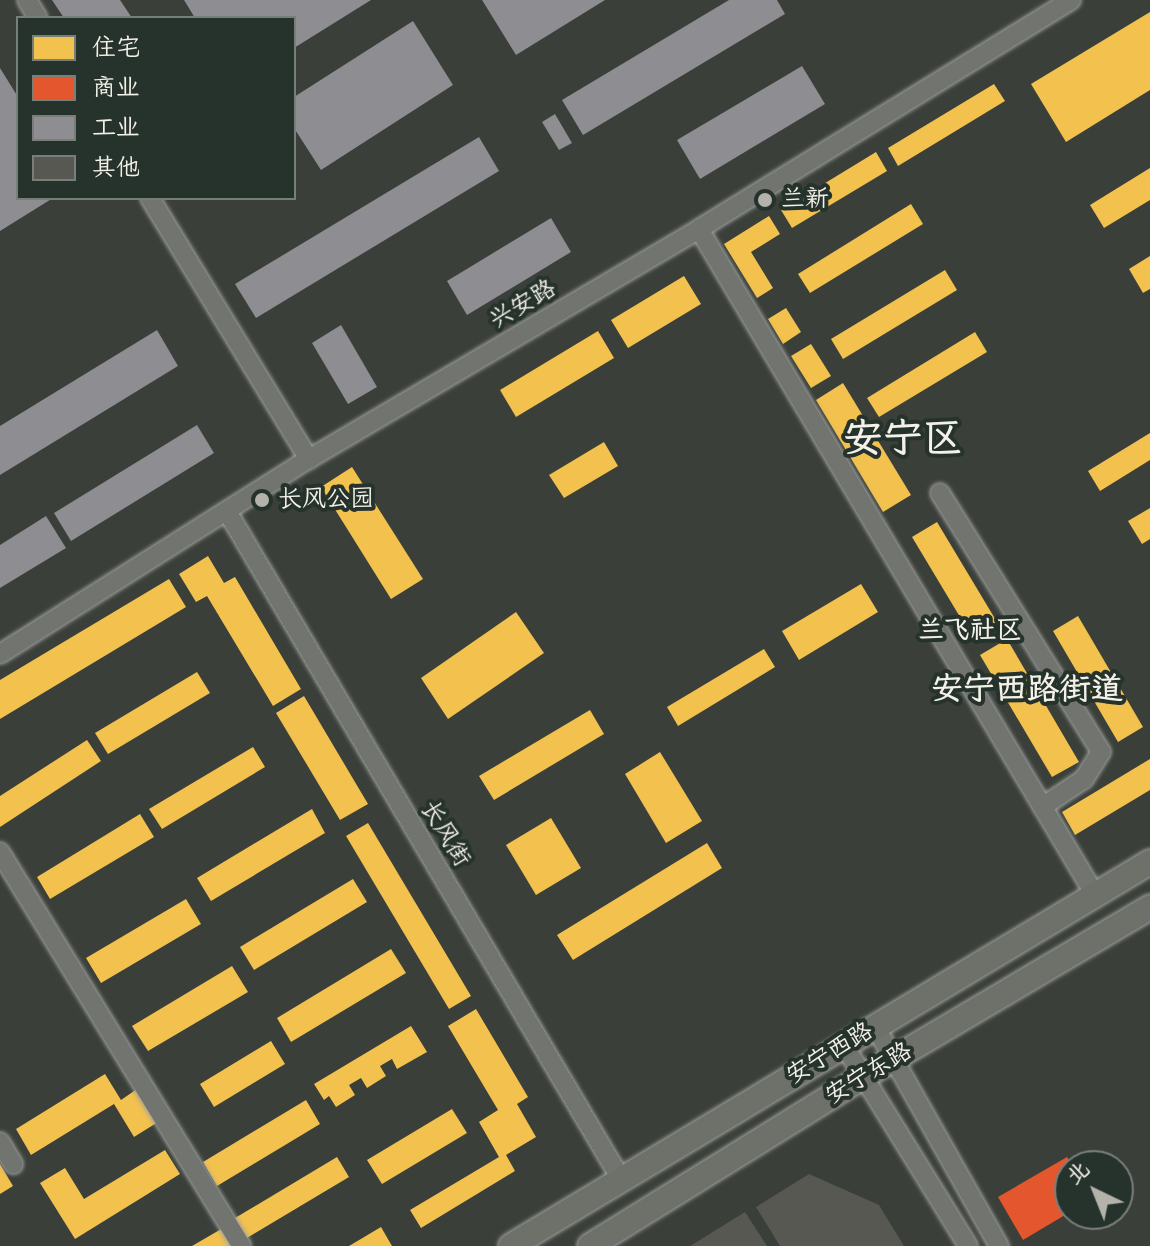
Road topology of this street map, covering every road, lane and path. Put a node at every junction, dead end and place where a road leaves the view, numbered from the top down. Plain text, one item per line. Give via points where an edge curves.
1 (1071, 0) edge
2 (151, 200) edge
3 (699, 229) junction
4 (309, 459) junction
5 (940, 493) dead end
6 (227, 511) junction
7 (0, 654) edge
8 (1042, 807) junction
9 (0, 852) edge
10 (1150, 862) edge
11 (1095, 895) junction
12 (1150, 907) edge
13 (934, 991) junction
14 (952, 1024) junction
15 (875, 1026) junction
16 (844, 1045) junction
17 (892, 1060) junction
18 (863, 1077) junction
19 (776, 1087) junction
20 (793, 1120) junction
21 (0, 1142) edge
22 (13, 1164) dead end
23 (622, 1181) junction
24 (241, 1246) edge
25 (511, 1246) edge
26 (590, 1246) edge
27 (968, 1246) edge
28 (999, 1246) edge

1 - 3 street, 兴安路
2 - 4 street
3 - 4 street, 兴安路
3 - 8 street
4 - 6 street, 兴安路
5 - 8 street via 1101,752 1084,779
6 - 7 street, 兴安路
6 - 23 street, 长风街
8 - 11 street
9 - 24 street
10 - 11 main road, 安宁西路
11 - 13 main road, 安宁西路
12 - 14 main road, 安宁东路
13 - 14 main road via 935,1008
13 - 15 main road, 安宁西路
14 - 17 main road, 安宁东路
15 - 16 main road, 安宁西路
15 - 17 street
16 - 18 street
16 - 19 main road, 安宁西路
17 - 18 main road, 安宁东路
17 - 28 street
18 - 20 main road, 安宁东路
18 - 27 street
19 - 20 main road via 795,1096 798,1109
19 - 23 main road, 安宁西路
20 - 26 main road, 安宁东路
21 - 22 street
23 - 25 main road, 安宁西路

